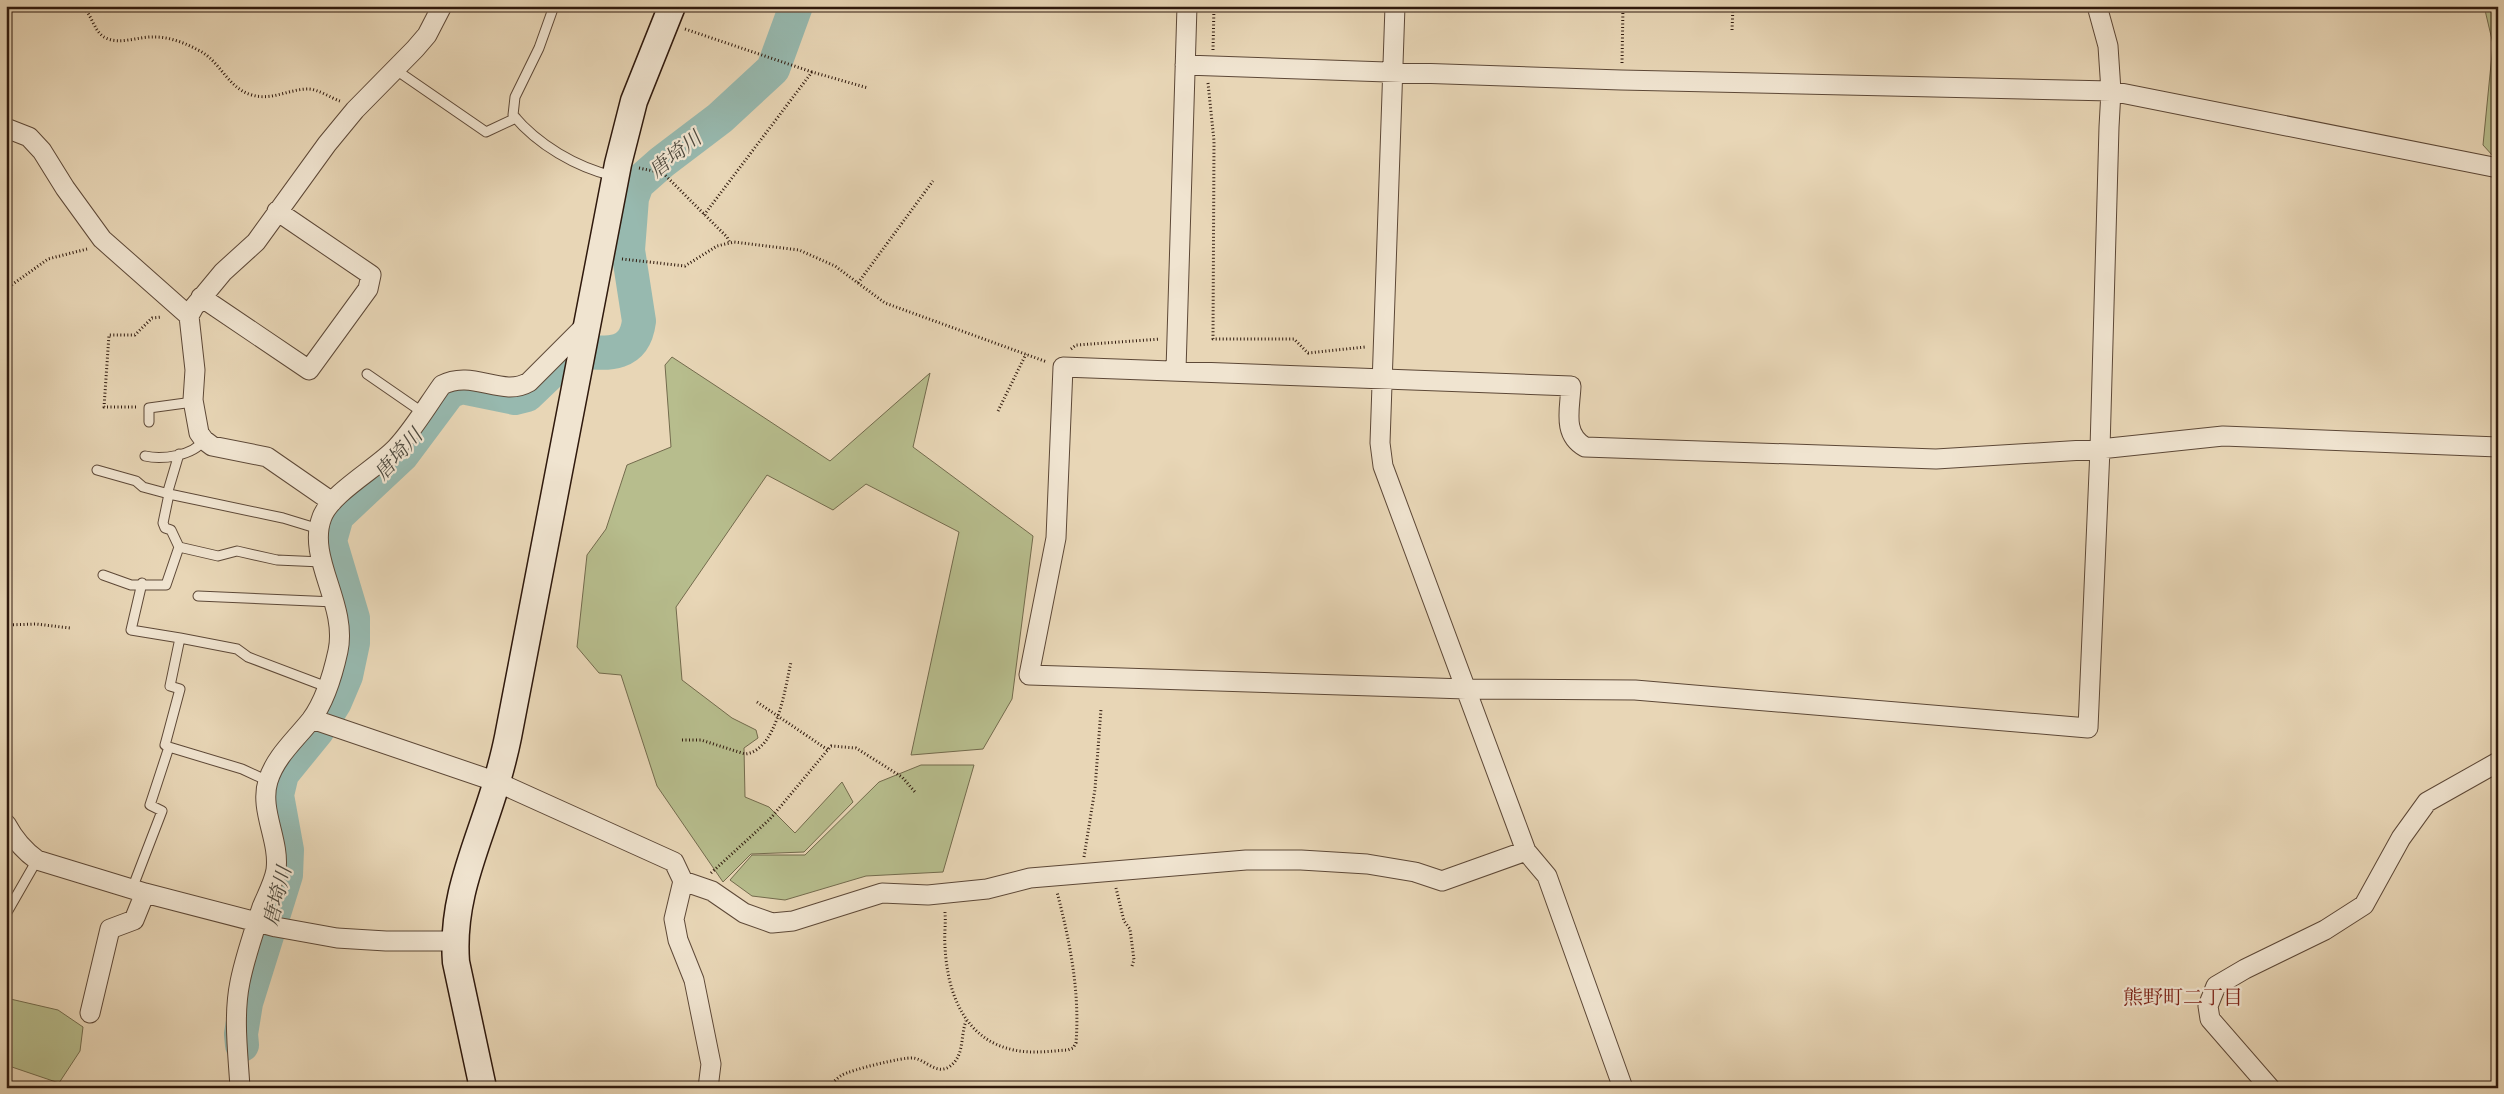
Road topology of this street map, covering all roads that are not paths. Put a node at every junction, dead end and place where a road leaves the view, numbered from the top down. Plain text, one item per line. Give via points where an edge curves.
1 (442, 6) edge
2 (554, 6) edge
3 (1187, 6) edge
4 (1395, 6) edge
5 (2097, 6) edge
6 (668, 14) edge
7 (1185, 65) junction
8 (396, 70) junction
9 (1393, 72) junction
10 (2111, 91) junction
11 (516, 118) junction
12 (6, 128) edge
13 (2498, 168) edge
14 (617, 170) junction
15 (277, 212) junction
16 (202, 297) junction
17 (188, 315) junction
18 (588, 323) junction
19 (1176, 370) junction
20 (367, 374) dead end
21 (1384, 378) junction
22 (193, 402) junction
23 (422, 412) junction
24 (148, 422) dead end
25 (204, 440) junction
26 (2498, 447) edge
27 (2100, 449) junction
28 (179, 454) junction
29 (145, 456) dead end
30 (97, 470) dead end
31 (169, 494) junction
32 (332, 502) junction
33 (319, 529) junction
34 (179, 548) junction
35 (322, 562) junction
36 (102, 575) dead end
37 (142, 583) junction
38 (198, 596) dead end
39 (336, 602) junction
40 (180, 638) junction
41 (328, 687) junction
42 (1466, 689) junction
43 (313, 719) junction
44 (169, 747) junction
45 (2498, 762) edge
46 (268, 781) junction
47 (497, 782) junction
48 (6, 824) edge
49 (1526, 851) junction
50 (37, 860) junction
51 (683, 882) junction
52 (139, 891) junction
53 (6, 914) edge
54 (266, 924) junction
55 (454, 941) junction
56 (90, 1013) dead end
57 (240, 1088) edge
58 (483, 1088) edge
59 (708, 1088) edge
60 (1623, 1088) edge
61 (2270, 1088) edge

1 - 8 street via 427,35
2 - 11 lane via 539,48 515,97 512,108
3 - 7 street
4 - 9 street
5 - 10 street via 2108,46
6 - 14 street via 634,101
7 - 9 street
7 - 19 street
8 - 11 lane via 486,132
8 - 15 street via 326,144
9 - 10 street
9 - 21 street
10 - 13 street
10 - 27 street
11 - 14 lane via 561,155 593,171
12 - 17 street via 28,137 42,151 65,188 108,244
14 - 18 street
15 - 16 street via 256,242 223,272
15 - 16 street via 371,275 368,289 309,370
16 - 17 street
17 - 22 street via 195,370
18 - 23 street via 530,382 510,387 453,379 442,385
18 - 47 street
19 - 21 street
19 - 42 street via 1063,367 1056,538 1029,675
20 - 23 lane
21 - 27 street via 1571,386 1569,432 1576,442 1585,447 1936,459
21 - 42 street via 1380,443 1383,466
22 - 24 lane via 149,408
22 - 25 street via 199,433
23 - 32 street via 396,448
25 - 28 lane via 200,446
25 - 32 street via 212,446 267,457
26 - 27 street via 2223,436
27 - 42 street via 2088,728 1635,690
28 - 29 lane via 160,459
28 - 31 lane
30 - 31 lane
31 - 33 lane via 283,518
31 - 34 lane via 163,523 171,530
32 - 33 street via 322,517
33 - 35 street via 318,548
34 - 35 lane via 218,556 237,551 277,560
34 - 37 lane via 166,585
35 - 39 street
36 - 37 lane via 131,585
37 - 40 lane via 131,630
38 - 39 lane
39 - 41 street via 340,630
40 - 41 lane via 237,649 248,657
40 - 44 lane via 170,686 180,688 165,744
41 - 43 street
42 - 49 street
43 - 46 street via 279,759
43 - 47 street
44 - 46 lane via 242,769
44 - 52 lane via 150,805 162,811
45 - 61 street via 2427,802 2401,838 2364,905 2325,930 2216,986 2208,1006 2210,1019
46 - 54 street via 265,793 276,870
47 - 51 street via 674,862
47 - 55 street via 465,875
48 - 50 street via 12,836
49 - 51 street via 1442,881 1415,872 1367,864 1246,860 1030,878 987,889 928,896 882,893 793,921 772,923 744,913 712,891
49 - 60 street via 1547,876
50 - 52 street
50 - 53 lane
51 - 59 street via 674,919 678,940 694,980 711,1064
52 - 54 street
52 - 56 street via 134,920 110,929
54 - 55 street via 337,938 386,942
54 - 57 street via 240,983 236,1030
55 - 58 street

